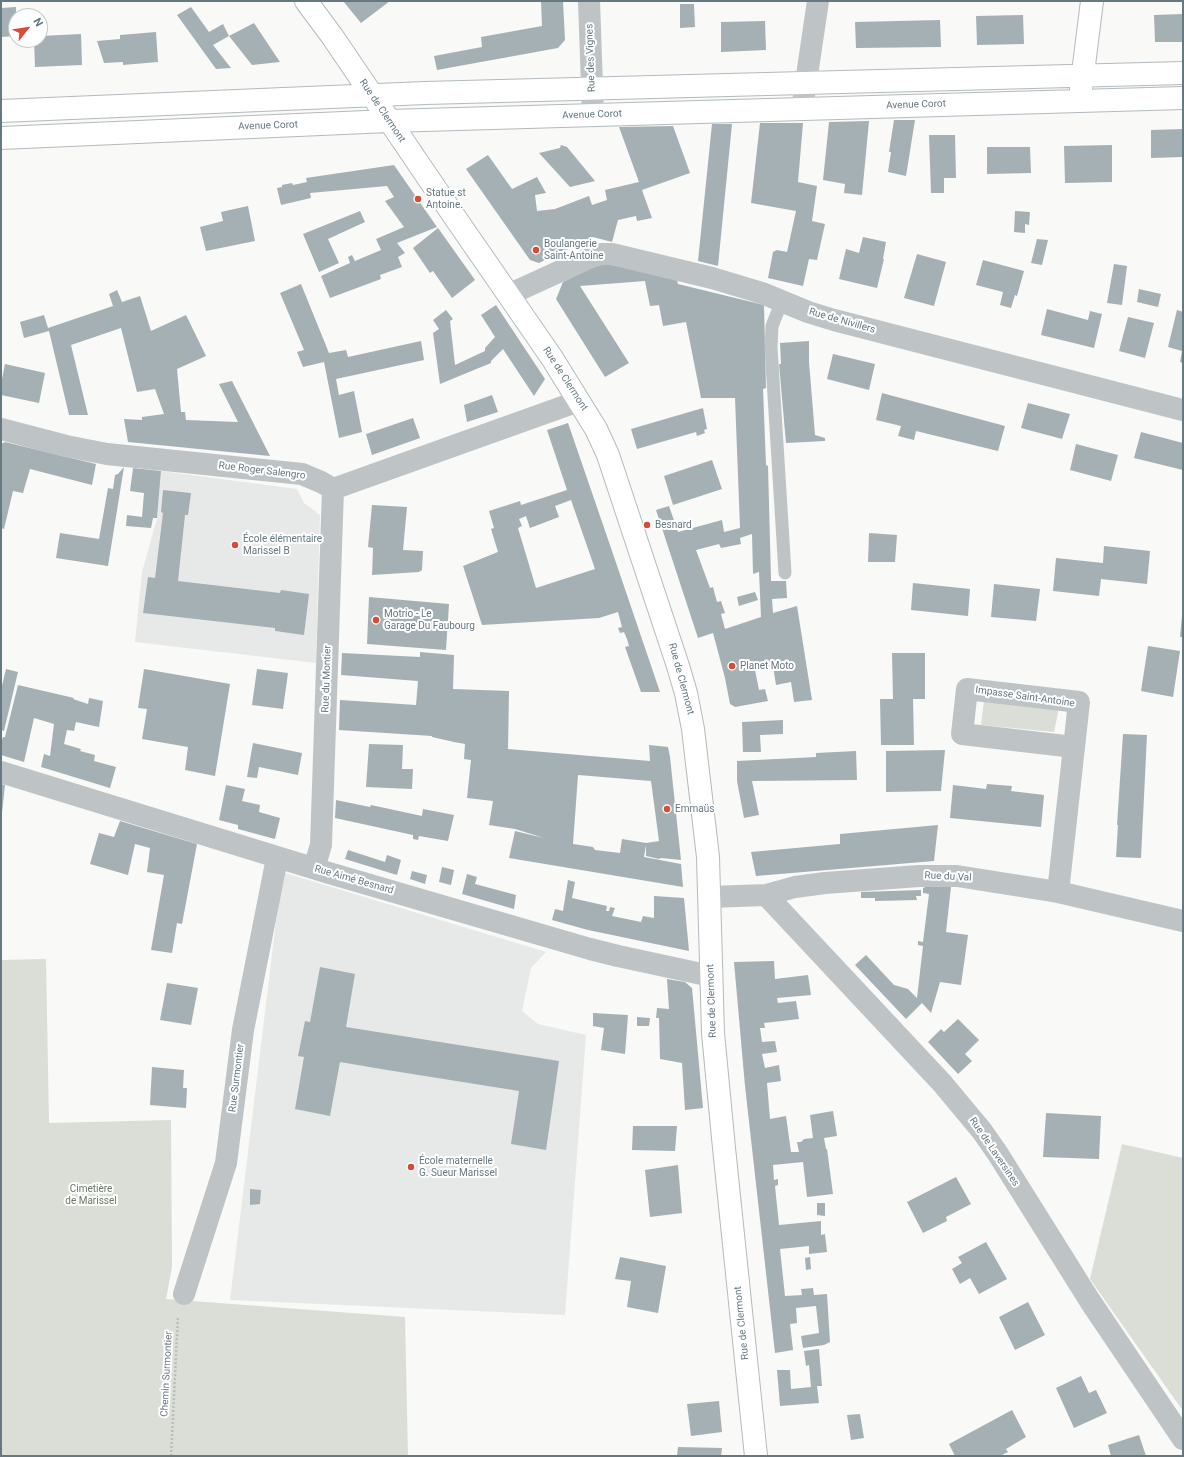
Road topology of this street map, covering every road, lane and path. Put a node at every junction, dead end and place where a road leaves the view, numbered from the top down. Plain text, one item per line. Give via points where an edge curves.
1 (306, 1) edge
2 (588, 1) edge
3 (818, 1) edge
4 (1092, 1) edge
5 (1183, 73) edge
6 (1083, 76) junction
7 (806, 83) junction
8 (592, 89) junction
9 (372, 95) junction
10 (1183, 98) edge
11 (1080, 100) junction
12 (802, 109) junction
13 (1, 111) edge
14 (593, 115) junction
15 (389, 121) junction
16 (1, 138) edge
17 (508, 295) junction
18 (782, 300) junction
19 (579, 401) junction
20 (1183, 410) edge
21 (1, 429) edge
22 (333, 489) junction
23 (785, 573) dead end
24 (1074, 747) junction
25 (1, 772) edge
26 (277, 858) junction
27 (314, 868) junction
28 (1058, 892) junction
29 (766, 895) junction
30 (710, 897) junction
31 (1183, 922) edge
32 (711, 976) junction
33 (184, 1294) joint
34 (1183, 1439) edge
35 (171, 1456) edge
36 (756, 1456) edge

1 - 9 street, Rue de Clermont
2 - 8 street, Rue des Vignes
3 - 7 street
4 - 6 street
5 - 6 street
6 - 7 street
6 - 11 street
7 - 8 street
7 - 12 street
8 - 9 street
8 - 14 street, Rue des Vignes
9 - 13 street
9 - 15 street, Rue de Clermont
10 - 11 street, Avenue Corot
11 - 12 street, Avenue Corot
12 - 14 street, Avenue Corot
14 - 15 street, Avenue Corot
15 - 16 street, Avenue Corot
15 - 17 street, Rue de Clermont
17 - 18 street, Rue de Nivillers via 591,257 612,254 712,278
17 - 19 street, Rue de Clermont
18 - 20 street, Rue de Nivillers via 834,320
18 - 23 lane via 772,326 771,347
19 - 22 street
19 - 30 street, Rue de Clermont via 608,455 686,694 697,756
21 - 22 street, Rue Roger Salengro via 107,454 302,474
22 - 27 street, Rue du Montier via 321,845
24 - 24 street, Impasse Saint-Antoine via 1079,702 967,689 962,734
24 - 28 street, Impasse Saint-Antoine
25 - 26 street, Rue Aimé Besnard
26 - 27 street, Rue Aimé Besnard
26 - 33 street, Rue Surmontier via 243,1030 226,1163
27 - 32 street, Rue Aimé Besnard via 618,956
28 - 29 street, Rue du Val via 939,875 810,884
28 - 31 street, Rue du Val
29 - 30 street, Rue du Val
29 - 34 street, Rue de Laversines via 942,1083 982,1131 1090,1301
30 - 32 street, Rue de Clermont
32 - 36 street, Rue de Clermont via 713,1032
33 - 35 path, Chemin Surmontier via 179,1309

